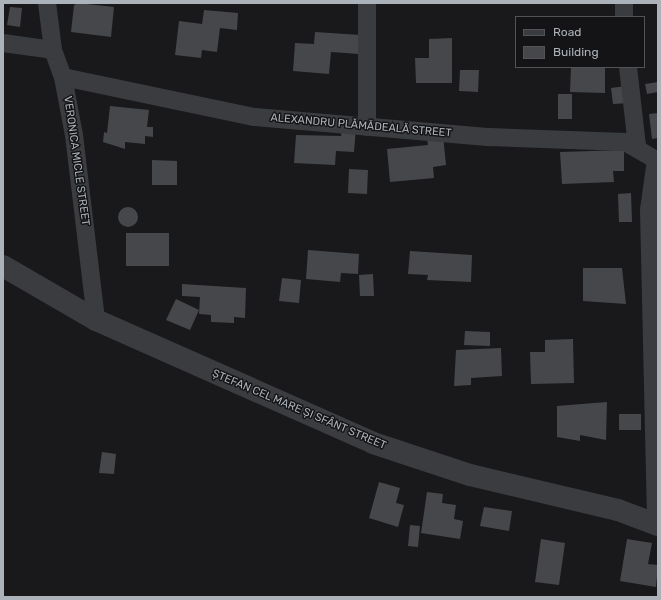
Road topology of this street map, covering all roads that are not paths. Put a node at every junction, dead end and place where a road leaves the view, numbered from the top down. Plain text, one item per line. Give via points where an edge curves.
1 (47, 3) edge
2 (367, 3) edge
3 (624, 3) edge
4 (624, 16) edge
5 (3, 43) edge
6 (53, 50) junction
7 (628, 68) edge
8 (64, 77) junction
9 (368, 127) junction
10 (637, 146) junction
11 (657, 160) edge
12 (3, 266) edge
13 (96, 320) junction
14 (657, 524) edge

1 - 6 street, VERONICA MICLE STREET
2 - 9 street
3 - 4 street
5 - 6 street
6 - 8 street, VERONICA MICLE STREET
7 - 10 street
8 - 9 street, ALEXANDRU PLĂMĂDEALĂ STREET via 223,113
8 - 13 street, VERONICA MICLE STREET via 74,135
9 - 10 street, ALEXANDRU PLĂMĂDEALĂ STREET via 625,142
10 - 11 street, ALEXANDRU PLĂMĂDEALĂ STREET
11 - 14 street via 649,210
12 - 13 street, ȘTEFAN CEL MARE ȘI SFÂNT STREET
13 - 14 street, ȘTEFAN CEL MARE ȘI SFÂNT STREET via 373,443 470,475 618,510

